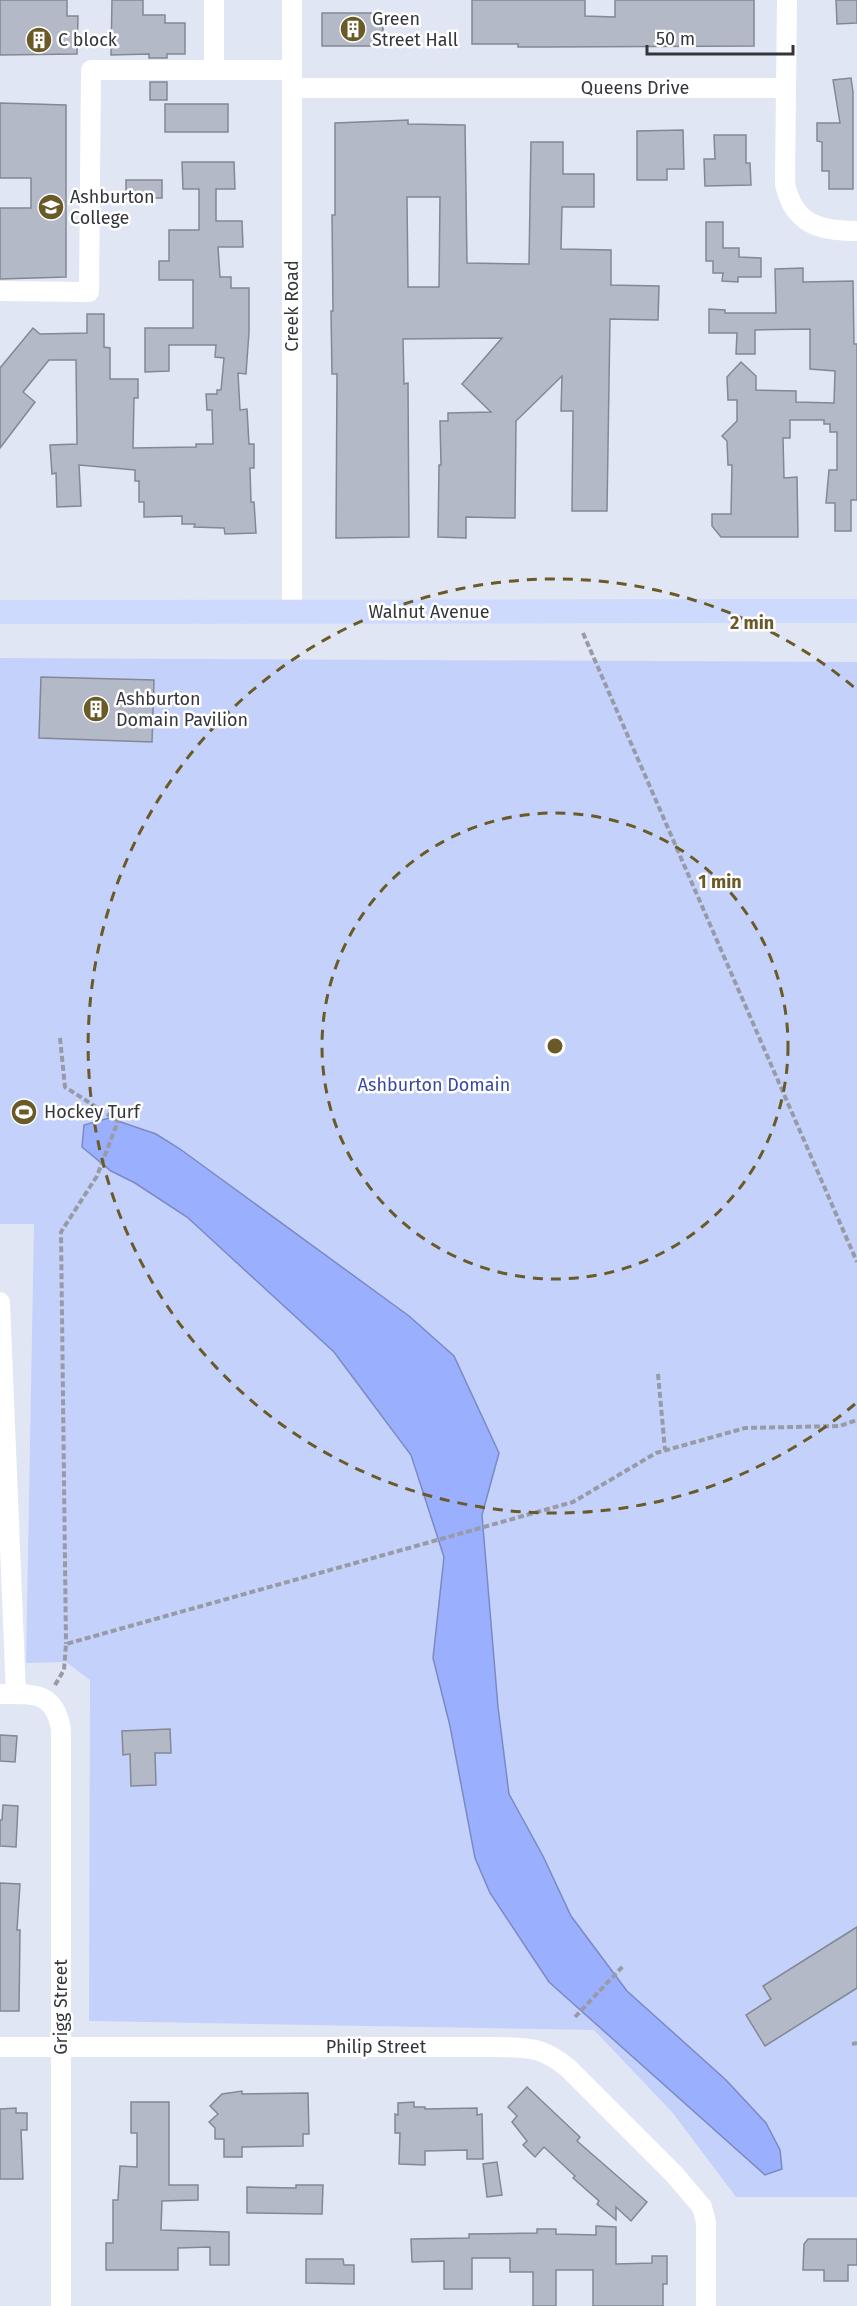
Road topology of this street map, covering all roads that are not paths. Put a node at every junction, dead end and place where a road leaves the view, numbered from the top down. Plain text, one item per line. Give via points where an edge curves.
1 (214, 0) edge
2 (292, 0) edge
3 (787, 0) edge
4 (214, 70) junction
5 (292, 79) junction
6 (786, 88) junction
7 (857, 231) edge
8 (0, 291) edge
9 (857, 611) edge
10 (0, 612) edge
11 (292, 612) junction
12 (0, 1312) edge
13 (8, 1694) edge
14 (0, 2047) edge
15 (61, 2047) junction
16 (61, 2306) edge
17 (706, 2306) edge

1 - 4 street
2 - 5 street, Creek Road
3 - 6 street
4 - 5 street, Queens Drive
4 - 8 street, Queens Drive via 91,70 89,292
5 - 6 street, Queens Drive
5 - 11 street, Creek Road
6 - 7 street via 788,198 795,211 822,229
9 - 11 main road, Walnut Avenue
10 - 11 main road, Walnut Avenue
12 - 13 street
13 - 15 street, Grigg Street via 42,1697 56,1708 61,1730
14 - 15 street, Philip Street
15 - 16 street, Grigg Street
15 - 17 street, Philip Street via 533,2048 551,2054 702,2207 706,2222

